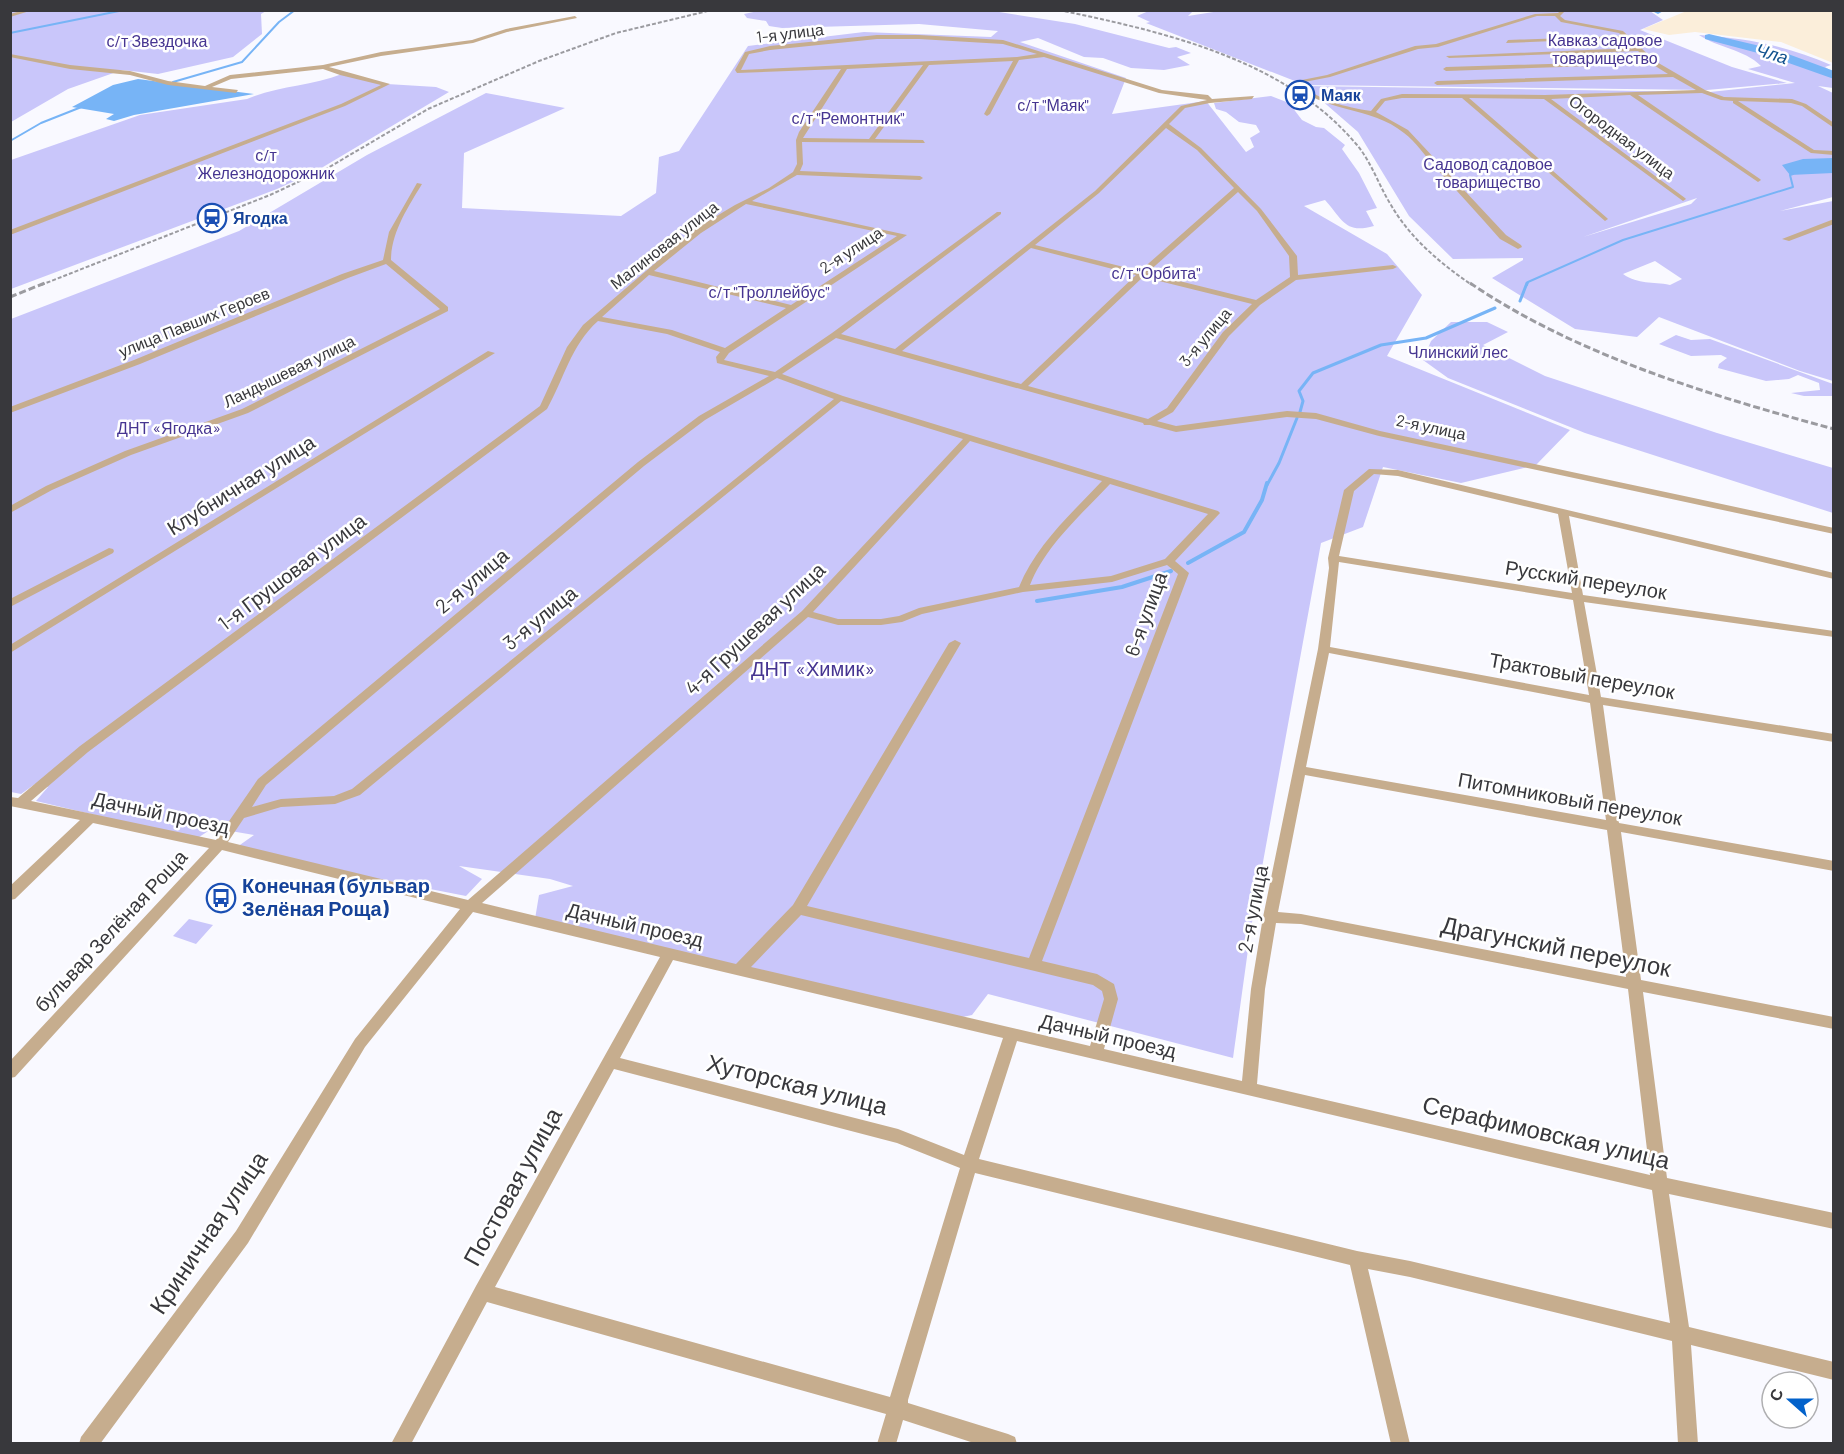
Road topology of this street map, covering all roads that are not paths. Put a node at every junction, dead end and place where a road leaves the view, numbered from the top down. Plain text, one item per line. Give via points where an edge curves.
1 (30, 10) edge
2 (563, 10) edge
3 (1561, 12) edge
4 (10, 16) edge
5 (1627, 37) junction
6 (1508, 42) dead end
7 (1639, 49) junction
8 (10, 55) edge
9 (1044, 55) junction
10 (1449, 56) dead end
11 (1017, 59) junction
12 (928, 62) junction
13 (1653, 62) junction
14 (846, 66) junction
15 (323, 67) junction
16 (1446, 69) dead end
17 (1673, 75) junction
18 (1437, 83) dead end
19 (204, 88) junction
20 (236, 91) dead end
21 (1703, 91) junction
22 (1632, 94) junction
23 (1252, 97) dead end
24 (1545, 97) junction
25 (1465, 98) junction
26 (1210, 100) junction
27 (1734, 101) junction
28 (1373, 113) junction
29 (987, 114) dead end
30 (1166, 126) junction
31 (1833, 126) edge
32 (799, 140) junction
33 (871, 141) junction
34 (923, 142) dead end
35 (1833, 153) edge
36 (796, 173) junction
37 (920, 178) dead end
38 (1758, 180) dead end
39 (419, 184) dead end
40 (1237, 189) junction
41 (1683, 199) dead end
42 (745, 202) junction
43 (999, 213) dead end
44 (1605, 219) dead end
45 (1833, 221) edge
46 (10, 233) edge
47 (1786, 239) dead end
48 (1030, 246) junction
49 (1518, 247) dead end
50 (387, 261) junction
51 (1393, 267) dead end
52 (648, 272) junction
53 (1140, 275) junction
54 (1294, 278) junction
55 (1257, 303) junction
56 (793, 308) junction
57 (595, 318) junction
58 (835, 335) junction
59 (726, 351) junction
60 (897, 351) junction
61 (490, 353) dead end
62 (566, 357) joint
63 (776, 375) junction
64 (1022, 387) junction
65 (840, 398) junction
66 (10, 410) edge
67 (1147, 423) junction
68 (969, 437) junction
69 (1107, 480) junction
70 (10, 510) edge
71 (1563, 513) junction
72 (1833, 531) edge
73 (108, 550) dead end
74 (1333, 558) junction
75 (1169, 561) junction
76 (1833, 576) edge
77 (1023, 589) junction
78 (1580, 598) junction
79 (10, 604) edge
80 (806, 613) junction
81 (1833, 634) edge
82 (955, 643) dead end
83 (1324, 649) junction
84 (10, 650) edge
85 (1596, 700) junction
86 (1833, 738) edge
87 (1299, 770) junction
88 (16, 802) edge
89 (240, 814) junction
90 (90, 818) junction
91 (1614, 826) junction
92 (219, 845) junction
93 (1833, 866) edge
94 (10, 896) edge
95 (471, 906) junction
96 (798, 909) junction
97 (1270, 917) junction
98 (669, 954) junction
99 (1033, 964) junction
100 (741, 969) junction
101 (1635, 986) junction
102 (1833, 1023) edge
103 (1012, 1033) junction
104 (360, 1043) joint
105 (1095, 1053) junction
106 (611, 1062) junction
107 (10, 1072) edge
108 (1249, 1089) junction
109 (969, 1164) junction
110 (1659, 1184) junction
111 (1833, 1221) edge
112 (1357, 1259) junction
113 (482, 1292) junction
114 (1682, 1336) junction
115 (1833, 1371) edge
116 (898, 1405) junction
117 (88, 1443) edge
118 (400, 1443) edge
119 (886, 1443) edge
120 (1008, 1443) edge
121 (1401, 1443) edge
122 (1688, 1443) edge

1 - 4 street
2 - 15 street via 575,17 473,41
3 - 5 street, Огородная улица via 1559,19 1563,21 1617,30
3 - 28 street, Огородная улица via 1537,15 1328,76 1295,82 1332,106
5 - 6 street
5 - 7 street, Огородная улица
7 - 10 street
7 - 13 street, Огородная улица
8 - 19 street
9 - 11 street, 1-я улица
9 - 14 street, 1-я улица via 1004,42 877,37 754,50 747,53 738,70
9 - 26 street, 1-я улица via 1161,92
11 - 12 street, 1-я улица
11 - 29 street
12 - 14 street, 1-я улица
12 - 33 street
13 - 16 street, Огородная улица
13 - 17 street, Огородная улица
14 - 32 street
15 - 19 street via 230,77
15 - 46 street via 387,84 343,105
17 - 18 street, Огородная улица
17 - 21 street, Огородная улица
19 - 20 street
21 - 22 street, Огородная улица
21 - 27 street, Огородная улица
22 - 24 street, Огородная улица
22 - 38 street
23 - 26 street, 1-я улица
24 - 25 street, Огородная улица
24 - 41 street, Огородная улица
25 - 28 street, Огородная улица via 1394,97 1383,100
25 - 44 street
26 - 30 street, 1-я улица via 1183,107
27 - 31 street, Огородная улица via 1792,101
27 - 35 street, Огородная улица via 1813,152
28 - 49 street, Огородная улица via 1406,131 1503,237
30 - 40 street via 1199,148
30 - 48 street, 1-я улица via 1097,192
32 - 33 street
32 - 36 street via 800,164
33 - 34 street
36 - 37 street
36 - 42 street, Малиновая улица
39 - 50 street via 394,231
40 - 53 street
40 - 54 street via 1259,210 1293,256
42 - 52 street, Малиновая улица via 698,231
42 - 56 street, 2-я улица via 903,235
43 - 58 street, 2-я улица
45 - 47 street
48 - 53 street
48 - 60 street, 1-я улица
50 - 66 street, улица Павших Героев
50 - 70 street, Ландышевая улица via 446,309 246,411 128,453
51 - 54 street, 3-я улица
52 - 56 street
52 - 57 street, Малиновая улица
53 - 55 street
53 - 64 street
54 - 55 street, 3-я улица
55 - 67 street, 3-я улица via 1226,334 1170,410
56 - 59 street, 2-я улица
57 - 59 street via 669,333
57 - 62 street, Малиновая улица
58 - 60 street, 2-я улица
58 - 63 street, 2-я улица
59 - 63 street via 720,361
60 - 64 street, 2-я улица
61 - 84 street, Клубничная улица
62 - 88 street, 1-я Грушовая улица via 544,407
63 - 65 street
63 - 89 street, 2-я улица via 702,418 641,464 262,782
64 - 67 street, 2-я улица
65 - 68 street
65 - 89 street, 3-я улица via 356,792 334,800 281,803
67 - 72 street, 2-я улица via 1176,429 1287,414 1316,416
68 - 69 street
68 - 80 street, 4-я Грушевая улица
69 - 75 street via 1215,513
69 - 77 street via 1039,558
71 - 74 street, 2-я улица via 1398,473 1372,471 1349,490
71 - 76 street
71 - 78 street
73 - 79 street
74 - 78 street, Русский переулок
74 - 83 street, 2-я улица
75 - 77 street, 6-я улица via 1112,579
75 - 99 street, 6-я улица via 1184,573
77 - 80 street, 6-я улица via 881,622 838,622
78 - 81 street, Русский переулок
78 - 85 street
80 - 95 street, 4-я Грушевая улица
82 - 96 street
83 - 85 street, Трактовый переулок
83 - 87 street, 2-я улица
85 - 86 street, Трактовый переулок
85 - 91 street
87 - 91 street, Питомниковый переулок
87 - 97 street, 2-я улица
88 - 90 street, Дачный проезд
89 - 92 street, 2-я улица
90 - 92 street, Дачный проезд
90 - 94 street
91 - 93 street, Питомниковый переулок
91 - 101 street
92 - 95 street, Дачный проезд
92 - 107 street, бульвар Зелёная Роща
95 - 98 street, Дачный проезд
95 - 104 street, 4-я Грушевая улица
96 - 99 street
96 - 100 street
97 - 101 street, Драгунский переулок
97 - 108 street, 2-я улица via 1258,989
98 - 100 street, Дачный проезд
98 - 106 street, Постовая улица
99 - 105 street via 1097,980 1109,988 1112,999
100 - 103 street, Дачный проезд
101 - 102 street, Драгунский переулок
101 - 110 street
103 - 105 street, Дачный проезд
103 - 109 street
104 - 117 street, Криничная улица via 242,1237
105 - 108 street, Дачный проезд
106 - 109 street, Хуторская улица via 898,1136
106 - 113 street, Постовая улица
108 - 110 street, Серафимовская улица
109 - 112 street, Хуторская улица
109 - 116 street
110 - 111 street, Серафимовская улица
110 - 114 street
112 - 114 street, Хуторская улица
112 - 121 street
113 - 116 street
113 - 118 street, Постовая улица
114 - 115 street, Хуторская улица
114 - 122 street
116 - 119 street
116 - 120 street

